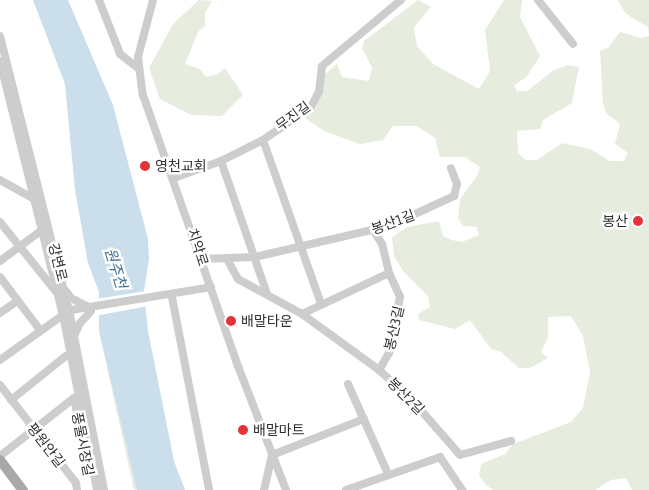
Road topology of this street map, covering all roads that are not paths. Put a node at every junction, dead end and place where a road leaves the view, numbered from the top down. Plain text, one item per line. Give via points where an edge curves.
1 (99, 0) edge
2 (153, 0) edge
3 (401, 0) edge
4 (538, 0) edge
5 (0, 36) edge
6 (573, 44) dead end
7 (0, 61) edge
8 (138, 68) junction
9 (263, 140) junction
10 (221, 161) junction
11 (451, 168) dead end
12 (174, 178) junction
13 (0, 180) edge
14 (34, 199) junction
15 (0, 222) edge
16 (42, 230) junction
17 (373, 230) junction
18 (301, 246) junction
19 (19, 247) junction
20 (255, 257) junction
21 (202, 259) junction
22 (228, 259) junction
23 (0, 261) edge
24 (389, 273) junction
25 (0, 277) edge
26 (210, 287) junction
27 (64, 288) junction
28 (58, 294) junction
29 (171, 294) junction
30 (267, 294) junction
31 (17, 301) junction
32 (321, 304) junction
33 (86, 310) junction
34 (0, 313) edge
35 (66, 314) junction
36 (302, 314) junction
37 (40, 330) junction
38 (74, 336) junction
39 (66, 356) dead end
40 (0, 360) edge
41 (379, 370) junction
42 (348, 384) dead end
43 (0, 385) edge
44 (11, 400) junction
45 (364, 419) junction
46 (34, 430) junction
47 (511, 441) dead end
48 (0, 456) edge
49 (272, 456) junction
50 (0, 460) edge
51 (388, 474) junction
52 (23, 490) edge
53 (77, 490) edge
54 (92, 490) edge
55 (97, 490) edge
56 (104, 490) edge
57 (209, 490) edge
58 (264, 490) edge
59 (286, 490) edge
60 (346, 490) edge
61 (462, 490) edge

1 - 8 street via 120,54
2 - 8 street, 치악로 via 139,44
3 - 9 street, 무진길 via 322,66 319,91 311,106
4 - 6 street
5 - 27 street, 강변로
7 - 14 street, 강변로
8 - 12 street, 치악로 via 143,95
9 - 10 street, 무진길
9 - 18 street
10 - 12 street, 무진길
10 - 20 street
11 - 17 street, 봉산1길 via 457,184 454,196
12 - 21 street, 치악로
13 - 14 street
14 - 16 street, 강변로
15 - 19 street
16 - 19 street
16 - 28 street, 강변로
17 - 18 street, 봉산1길
17 - 24 street, 봉산3길 via 382,244
18 - 20 street, 봉산1길
18 - 32 street
19 - 23 street
19 - 28 street
20 - 22 street, 봉산1길
20 - 30 street
21 - 22 street, 봉산1길
21 - 26 street, 치악로
22 - 30 street, 봉산2길 via 238,279
24 - 32 street
24 - 41 street, 봉산3길 via 400,297 400,308 389,353
25 - 31 street
26 - 29 street
26 - 49 street, 치악로
27 - 33 street
27 - 35 street, 강변로
28 - 35 street, 강변로
29 - 33 street
29 - 57 street
30 - 36 street, 봉산2길
31 - 34 street
31 - 37 street
32 - 36 street
33 - 35 street
33 - 38 street
35 - 37 street
35 - 38 street, 강변로
35 - 55 street, 강변로
36 - 41 street, 봉산2길
37 - 40 street
38 - 56 street, 강변로
39 - 44 street
41 - 47 street, 봉산2길 via 411,399 460,454
42 - 45 street
43 - 44 street, 평원안길
44 - 46 street, 평원안길
45 - 49 street
45 - 51 street
46 - 48 street
46 - 53 street, 평원안길 via 76,484
46 - 54 street, 풍물시장길 via 74,398
49 - 58 street
49 - 59 street, 치악로
50 - 52 main road
51 - 60 street
51 - 61 street via 440,458

